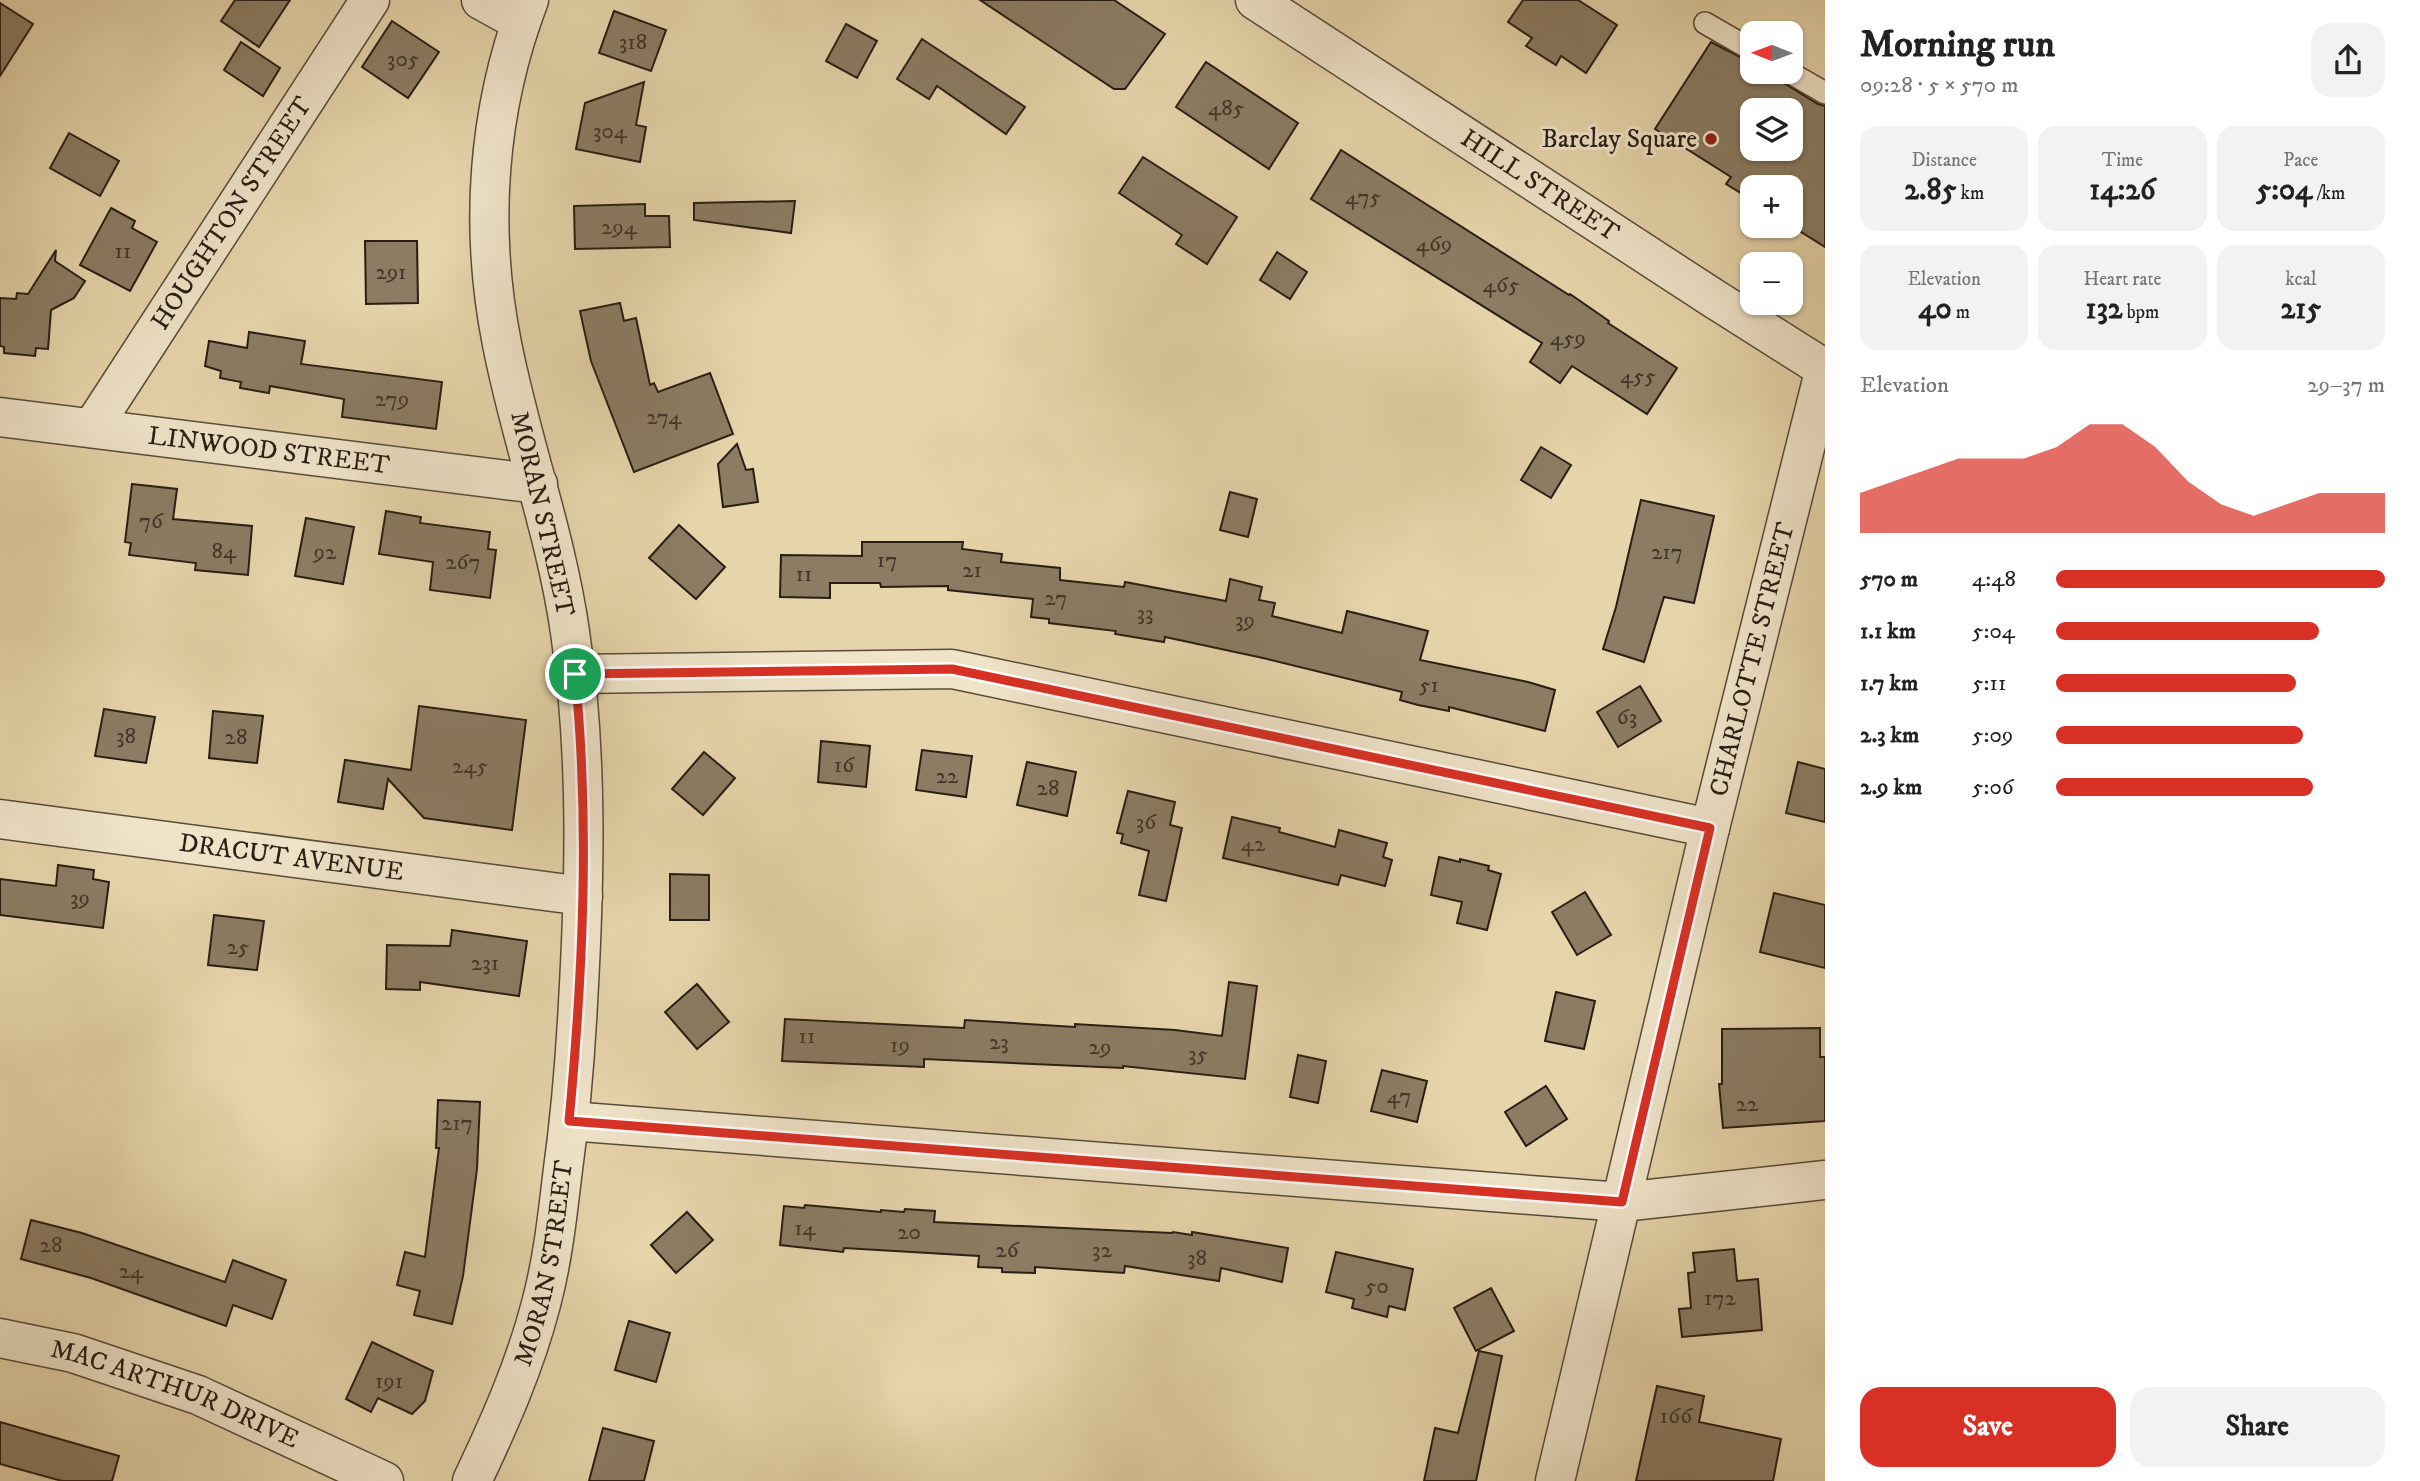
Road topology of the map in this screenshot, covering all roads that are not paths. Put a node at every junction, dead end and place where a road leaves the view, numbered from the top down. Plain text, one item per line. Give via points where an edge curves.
1 (370, 0) edge
2 (481, 0) edge
3 (1255, 0) edge
4 (525, 11) edge
5 (1706, 23) dead end
6 (1740, 43) edge
7 (1803, 80) edge
8 (1825, 93) edge
9 (1825, 368) edge
10 (0, 417) edge
11 (92, 428) junction
12 (538, 484) junction
13 (575, 674) junction
14 (0, 820) edge
15 (1710, 828) junction
16 (583, 897) junction
17 (569, 1121) junction
18 (1825, 1180) edge
19 (1622, 1202) junction
20 (0, 1338) edge
21 (384, 1481) edge
22 (472, 1481) edge
23 (1555, 1481) edge

1 - 11 street, HOUGHTON STREET
2 - 4 street
3 - 9 street, HILL STREET
4 - 12 street, MORAN STREET via 498,106 490,234 502,344
5 - 6 lane
7 - 8 lane
9 - 15 street, CHARLOTTE STREET
10 - 11 street, LINWOOD STREET
11 - 12 street, LINWOOD STREET
12 - 13 street, MORAN STREET via 562,587
13 - 15 street via 952,669
13 - 16 street, MORAN STREET
14 - 16 street, DRACUT AVENUE
15 - 19 street, CHARLOTTE STREET
16 - 17 street, MORAN STREET
17 - 19 street
17 - 22 street, MORAN STREET via 542,1301 510,1396
18 - 19 street
19 - 23 street, CHARLOTTE STREET
20 - 21 street, MAC ARTHUR DRIVE via 73,1353 198,1395

